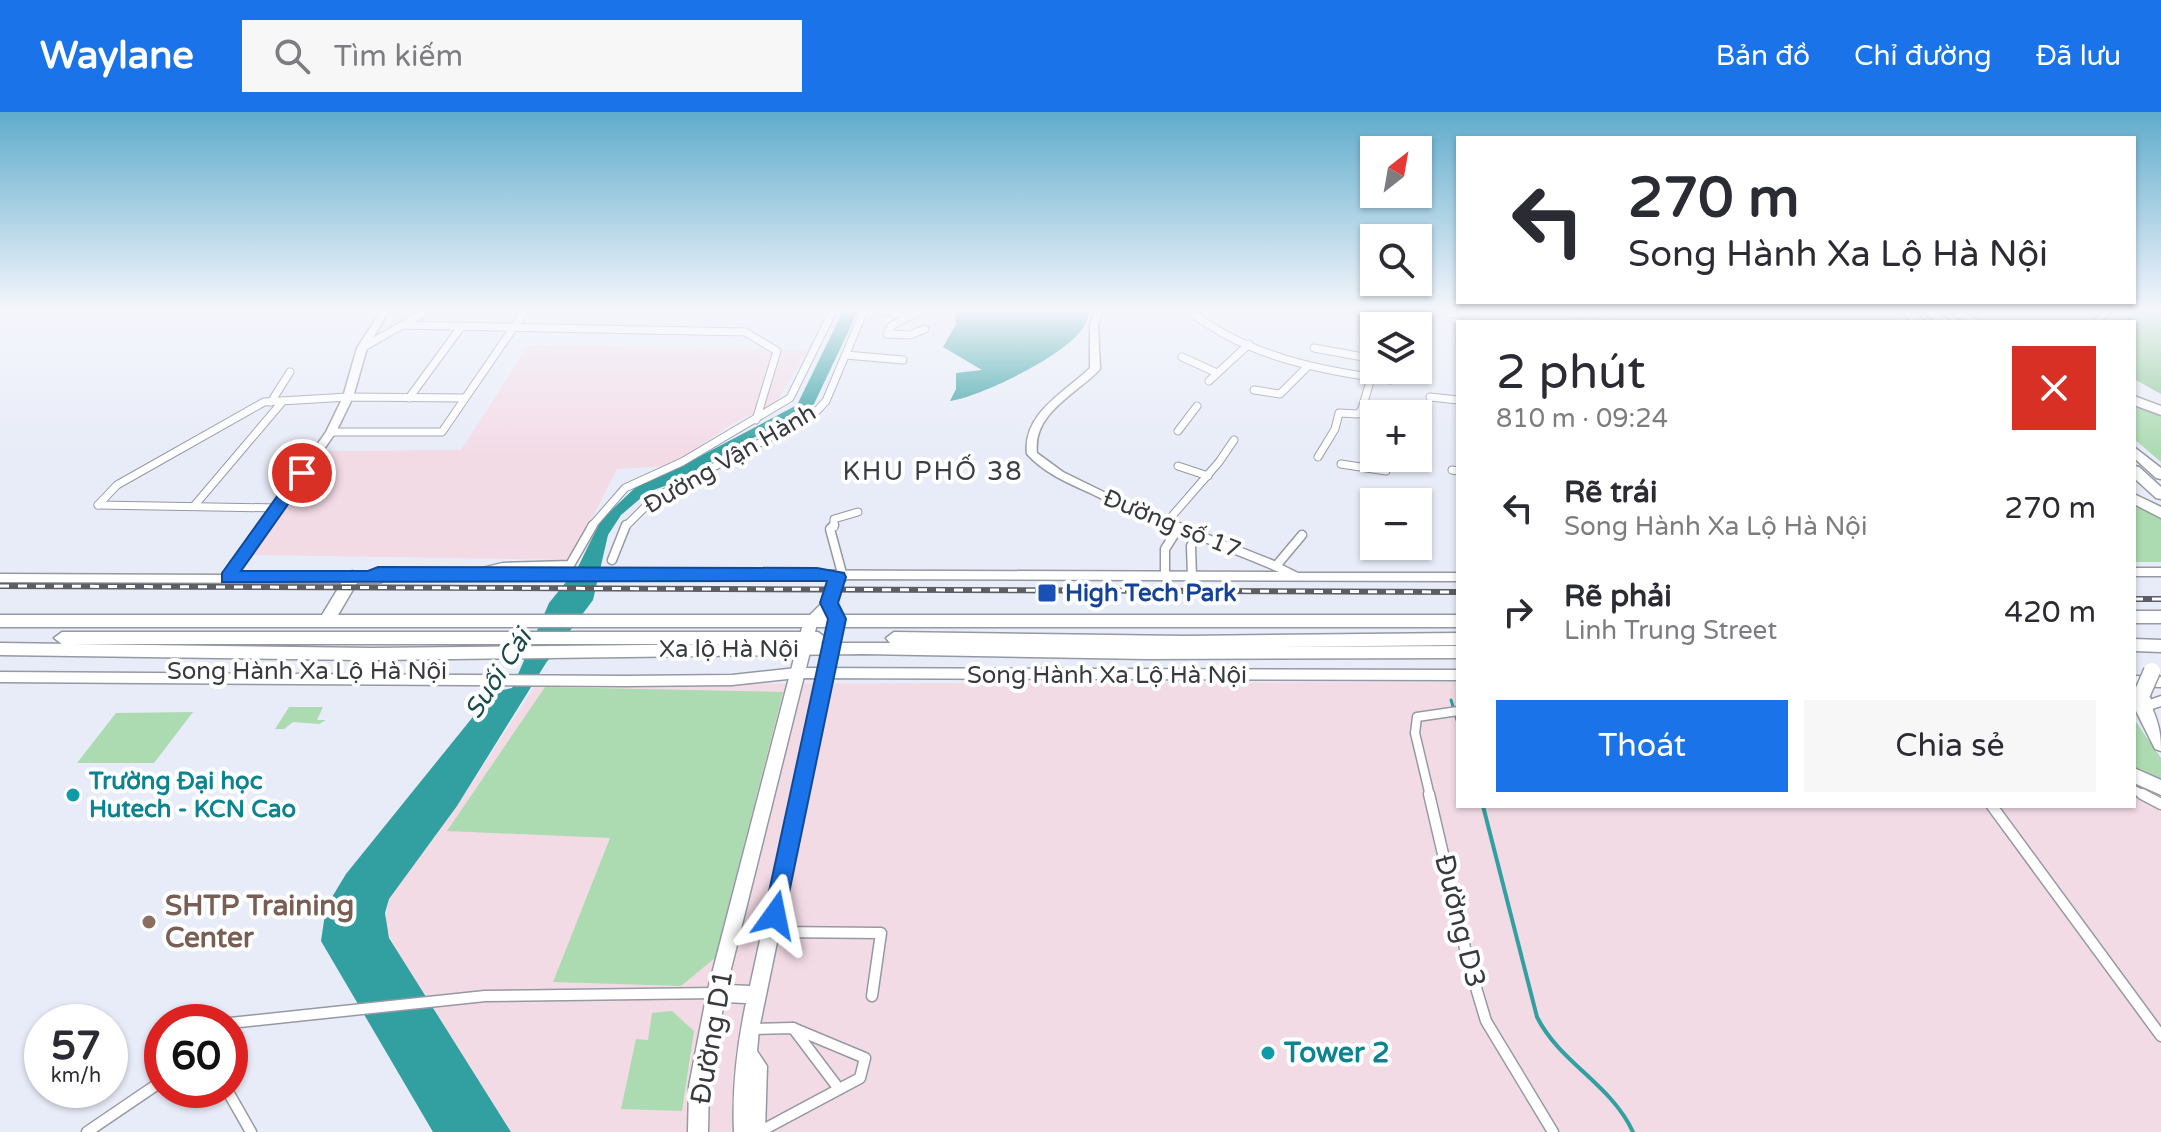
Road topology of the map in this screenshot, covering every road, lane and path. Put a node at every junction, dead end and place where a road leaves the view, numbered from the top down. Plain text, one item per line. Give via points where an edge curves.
1 (359, 359) edge
2 (438, 359) edge
3 (491, 359) edge
4 (774, 359) edge
5 (810, 359) edge
6 (844, 359) edge
7 (887, 359) edge
8 (1095, 359) edge
9 (1186, 359) edge
10 (1233, 359) edge
11 (1288, 359) edge
12 (903, 360) dead end
13 (1308, 366) junction
14 (290, 372) dead end
15 (1217, 373) junction
16 (1360, 375) edge
17 (1209, 381) dead end
18 (1372, 384) edge
19 (1254, 390) dead end
20 (348, 397) junction
21 (1430, 397) dead end
22 (409, 398) junction
23 (464, 398) junction
24 (1456, 400) edge
25 (283, 401) junction
26 (271, 402) junction
27 (2136, 402) edge
28 (1197, 406) dead end
29 (2161, 412) edge
30 (756, 420) junction
31 (1178, 431) dead end
32 (331, 432) junction
33 (1234, 440) dead end
34 (2136, 446) edge
35 (2136, 453) edge
36 (1318, 457) dead end
37 (1341, 464) dead end
38 (1178, 466) dead end
39 (2161, 466) edge
40 (1360, 467) edge
41 (2136, 472) edge
42 (2161, 475) edge
43 (1208, 476) junction
44 (2161, 495) edge
45 (2136, 499) edge
46 (194, 506) junction
47 (277, 508) junction
48 (858, 512) dead end
49 (2161, 513) edge
50 (1166, 523) junction
51 (1179, 527) junction
52 (1197, 534) junction
53 (1302, 535) dead end
54 (612, 560) dead end
55 (1276, 566) junction
56 (0, 571) edge
57 (2136, 572) edge
58 (2161, 572) edge
59 (479, 573) junction
60 (353, 576) junction
61 (371, 576) junction
62 (543, 576) junction
63 (222, 577) junction
64 (840, 577) junction
65 (1165, 577) junction
66 (1192, 577) junction
67 (1299, 577) junction
68 (1456, 577) edge
69 (0, 578) edge
70 (0, 613) edge
71 (826, 613) junction
72 (330, 617) junction
73 (2136, 617) edge
74 (2161, 617) edge
75 (0, 621) edge
76 (1456, 621) edge
77 (637, 630) junction
78 (749, 637) junction
79 (0, 638) edge
80 (1456, 639) edge
81 (1185, 642) junction
82 (832, 643) junction
83 (804, 644) junction
84 (496, 645) junction
85 (2136, 645) edge
86 (2161, 646) edge
87 (0, 649) edge
88 (775, 649) junction
89 (1456, 652) edge
90 (1147, 653) junction
91 (372, 654) junction
92 (0, 670) edge
93 (2158, 672) edge
94 (797, 673) junction
95 (358, 674) junction
96 (826, 674) junction
97 (1456, 675) edge
98 (0, 677) edge
99 (2140, 694) edge
100 (2161, 701) edge
101 (1456, 711) edge
102 (2161, 744) edge
103 (2136, 776) edge
104 (2161, 788) edge
105 (2136, 791) edge
106 (2161, 804) edge
107 (1993, 808) edge
108 (773, 937) junction
109 (716, 993) junction
110 (758, 995) junction
111 (872, 996) dead end
112 (248, 1021) edge
113 (793, 1028) junction
114 (750, 1029) junction
115 (2161, 1036) edge
116 (746, 1053) junction
117 (839, 1089) junction
118 (144, 1093) edge
119 (237, 1108) edge
120 (87, 1132) edge
121 (251, 1132) edge
122 (698, 1132) edge
123 (744, 1132) edge
124 (757, 1132) edge
125 (1553, 1132) edge

1 - 20 main road
2 - 22 street
3 - 23 street
4 - 30 street
5 - 30 street, Đường Vận Hành via 794,393
6 - 54 street, Đường Vận Hành via 817,412 654,498 625,526
7 - 12 street
8 - 50 main road, Đường số 17 via 1095,369 1048,410 1032,434 1030,450 1053,471 1114,504
9 - 15 street
10 - 15 street
11 - 13 street
13 - 16 street
13 - 19 street via 1280,394
14 - 26 street
15 - 17 street
18 - 36 street via 1358,414 1339,413
20 - 22 street
20 - 25 street
20 - 32 main road
21 - 24 street
22 - 23 street
23 - 32 street via 442,432
25 - 26 street
25 - 46 street
26 - 46 street via 117,485 98,505
27 - 29 highway
28 - 31 street
30 - 59 street, Đường Vận Hành via 625,488 597,517 570,565
32 - 47 main road
33 - 43 street
34 - 39 highway
35 - 42 highway
37 - 40 street
38 - 43 street
41 - 44 highway
43 - 50 street
45 - 49 highway
46 - 47 street
47 - 63 main road
48 - 64 street via 834,519 830,529
50 - 51 main road, Đường số 17
51 - 52 main road, Đường số 17
51 - 65 street via 1165,549
52 - 55 main road, Đường số 17
52 - 66 street via 1191,546
53 - 55 street
55 - 67 main road, Đường số 17
56 - 63 main road
57 - 58 main road
59 - 61 main road
59 - 62 main road
60 - 61 main road
60 - 63 main road
60 - 72 highway
61 - 62 main road
62 - 64 main road
63 - 69 main road
64 - 65 main road
64 - 71 main road, Đường D1
65 - 66 main road
66 - 67 main road
67 - 68 main road
70 - 72 highway, Xa lộ Hà Nội
71 - 76 highway, Xa lộ Hà Nội
71 - 77 highway, Xa lộ Hà Nội
71 - 82 main road, Đường D1
71 - 83 main road, Đường D1
72 - 75 highway, Xa lộ Hà Nội
72 - 77 highway, Xa lộ Hà Nội via 510,616
73 - 74 highway
77 - 78 highway, Xa lộ Hà Nội
77 - 84 highway, Xa lộ Hà Nội
77 - 88 highway, Xa lộ Hà Nội
78 - 83 highway, Xa lộ Hà Nội
78 - 88 highway
79 - 84 highway, Xa lộ Hà Nội
80 - 81 highway, Xa lộ Hà Nội
81 - 82 highway, Xa lộ Hà Nội
81 - 90 highway
82 - 83 highway, Xa lộ Hà Nội
82 - 90 highway, Xa lộ Hà Nội
82 - 96 main road, Đường D1
83 - 88 highway, Xa lộ Hà Nội
83 - 94 main road, Đường D1
84 - 91 highway, Xa lộ Hà Nội
85 - 86 highway
87 - 91 highway, Xa lộ Hà Nội
89 - 90 highway, Xa lộ Hà Nội
91 - 95 highway
92 - 95 main road, Song Hành Xa Lộ Hà Nội
93 - 99 highway, bridge
94 - 95 main road, Song Hành Xa Lộ Hà Nội via 757,678
94 - 96 main road, Song Hành Xa Lộ Hà Nội
94 - 109 main road, Đường D1
95 - 98 main road, Song Hành Xa Lộ Hà Nội
96 - 97 main road, Song Hành Xa Lộ Hà Nội
96 - 108 main road, Đường D1 via 818,714 821,730 781,927
99 - 100 main road
99 - 102 highway
101 - 125 street, Đường D3 via 1417,717 1415,733 1486,1021
103 - 104 highway
105 - 106 street
107 - 115 street
108 - 110 main road, Đường D1
108 - 111 street via 881,933
109 - 110 main road
109 - 112 street via 485,996
109 - 122 main road, Đường D1 via 699,1086
110 - 114 main road, Đường D1
113 - 114 street
113 - 117 street
113 - 117 street via 865,1058 860,1078
114 - 116 main road, Đường D1
116 - 123 main road, Đường D1
116 - 124 main road, Đường D1 via 757,1066
117 - 124 street
118 - 120 street
119 - 121 street

